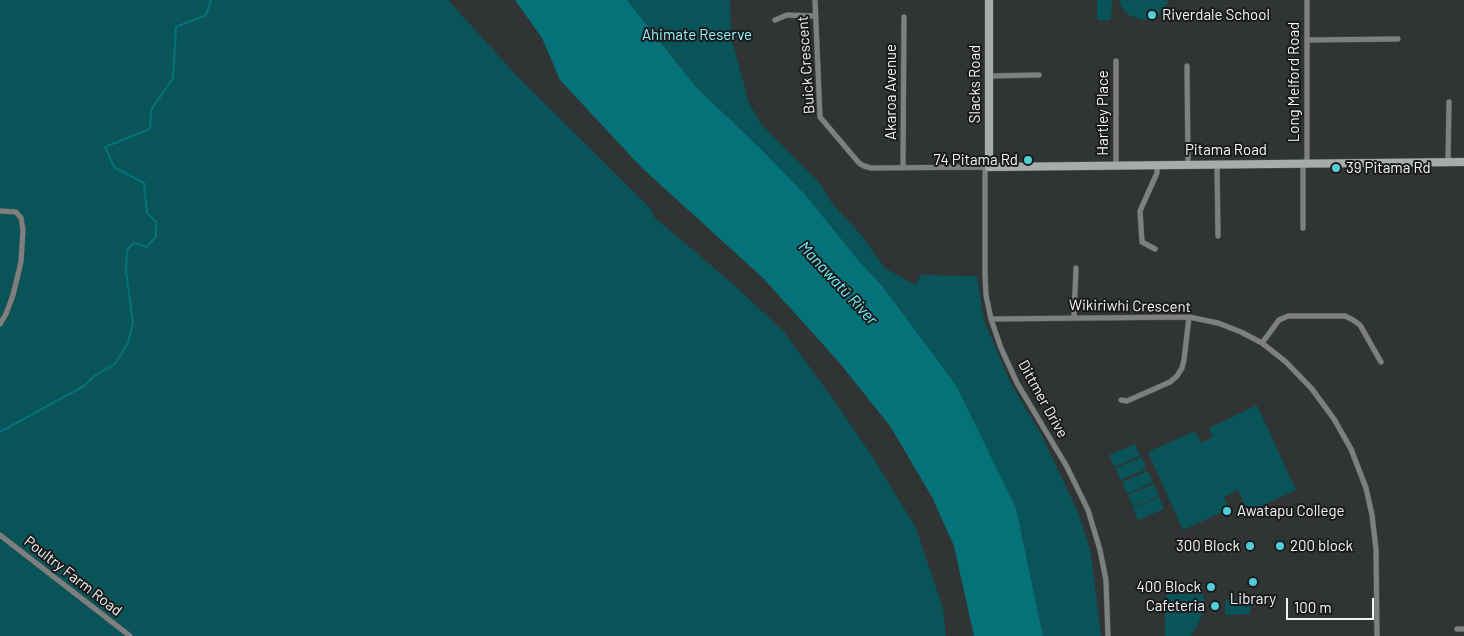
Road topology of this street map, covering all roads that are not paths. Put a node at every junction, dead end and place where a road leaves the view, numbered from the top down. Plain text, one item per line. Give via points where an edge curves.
1 (815, 0) edge
2 (989, 0) edge
3 (1307, 0) edge
4 (815, 16) junction
5 (904, 16) dead end
6 (775, 20) dead end
7 (1398, 39) dead end
8 (1307, 40) junction
9 (1116, 61) dead end
10 (1187, 66) dead end
11 (1039, 75) dead end
12 (989, 76) junction
13 (1450, 102) dead end
14 (1448, 162) junction
15 (1464, 162) edge
16 (1305, 163) junction
17 (1188, 164) junction
18 (1217, 164) junction
19 (1116, 165) junction
20 (1156, 165) junction
21 (987, 167) junction
22 (903, 168) junction
23 (0, 211) edge
24 (1303, 228) dead end
25 (1218, 236) dead end
26 (1155, 249) dead end
27 (1076, 268) dead end
28 (1074, 317) junction
29 (1189, 317) junction
30 (992, 319) junction
31 (0, 324) edge
32 (1262, 343) junction
33 (1381, 362) dead end
34 (1121, 400) dead end
35 (0, 535) edge
36 (1457, 629) dead end
37 (1464, 629) edge
38 (130, 636) edge
39 (1108, 636) edge
40 (1377, 636) edge

1 - 4 street, Buick Crescent
2 - 12 street, Slacks Road
3 - 8 street, Long Melford Road
4 - 6 street via 787,15
4 - 22 street, Buick Crescent via 822,119 864,166
5 - 22 street, Akaroa Avenue
7 - 8 street
8 - 16 street, Long Melford Road
9 - 19 street, Hartley Place
10 - 17 street
11 - 12 street
12 - 21 street, Slacks Road
13 - 14 street
14 - 15 street, Pitama Road
14 - 16 street, Pitama Road
16 - 18 street, Pitama Road
16 - 24 street, Long Melford Road
17 - 18 street, Pitama Road
17 - 20 street, Pitama Road
18 - 25 street
19 - 20 street, Pitama Road
19 - 21 street, Pitama Road
20 - 26 street via 1156,173 1140,211 1142,242
21 - 22 street, Buick Crescent
21 - 30 street, Dittmer Drive via 985,273
23 - 31 street via 16,212 22,218 21,262 13,295
27 - 28 street
28 - 29 street, Wikiriwhi Crescent
28 - 30 street, Wikiriwhi Crescent
29 - 32 street, Wikiriwhi Crescent via 1230,327
29 - 34 street via 1184,360 1177,376 1127,401
30 - 39 street, Dittmer Drive via 1017,383 1067,466 1088,510 1106,580
32 - 33 street via 1279,320 1288,316 1345,316 1360,325
32 - 40 street, Wikiriwhi Crescent via 1293,368 1324,404 1343,433 1357,464 1368,497 1374,531
35 - 38 street, Poultry Farm Road
36 - 37 street

